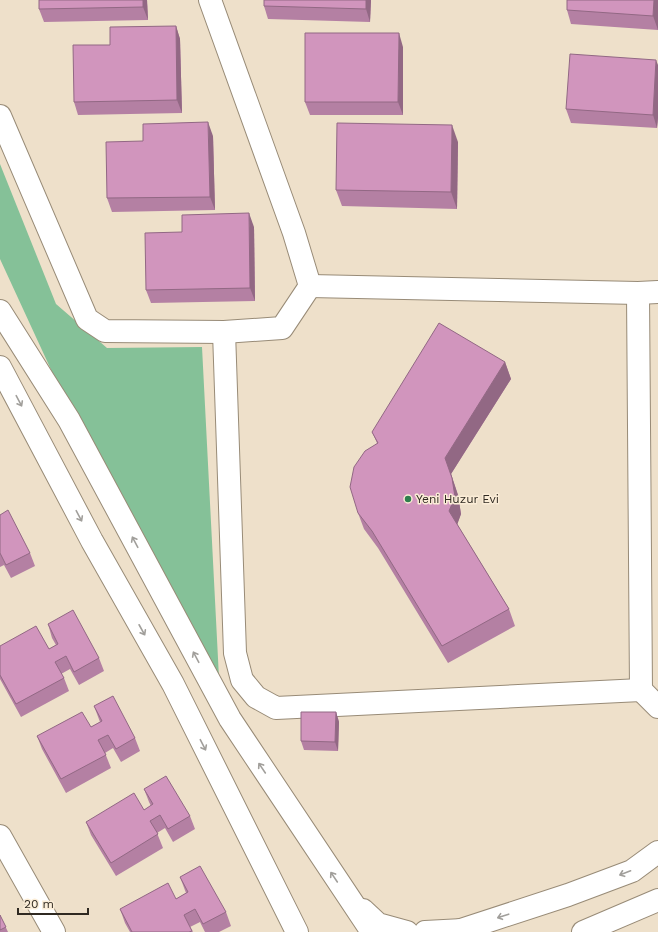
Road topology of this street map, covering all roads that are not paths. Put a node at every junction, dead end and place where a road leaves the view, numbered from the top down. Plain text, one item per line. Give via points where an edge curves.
1 (210, 0) edge
2 (0, 116) edge
3 (310, 286) junction
4 (648, 292) edge
5 (0, 311) edge
6 (224, 332) junction
7 (0, 367) edge
8 (640, 690) junction
9 (658, 707) edge
10 (0, 836) edge
11 (658, 852) edge
12 (347, 896) junction
13 (658, 900) edge
14 (294, 929) edge
15 (459, 931) edge
16 (54, 932) edge
17 (372, 932) edge
18 (407, 932) edge
19 (425, 932) edge
20 (583, 932) edge

1 - 3 street via 294,233
2 - 6 street via 87,320 105,331
3 - 4 street
3 - 6 street via 282,328
4 - 8 street
12 -> 5 street via 230,719 69,420
6 - 8 street via 235,653 242,680 256,697 276,708
7 -> 14 street via 92,541 173,684
8 - 9 street
10 - 16 street
11 -> 15 street via 632,871
12 - 17 street
12 - 18 street via 378,924
13 - 20 street
15 - 19 street

